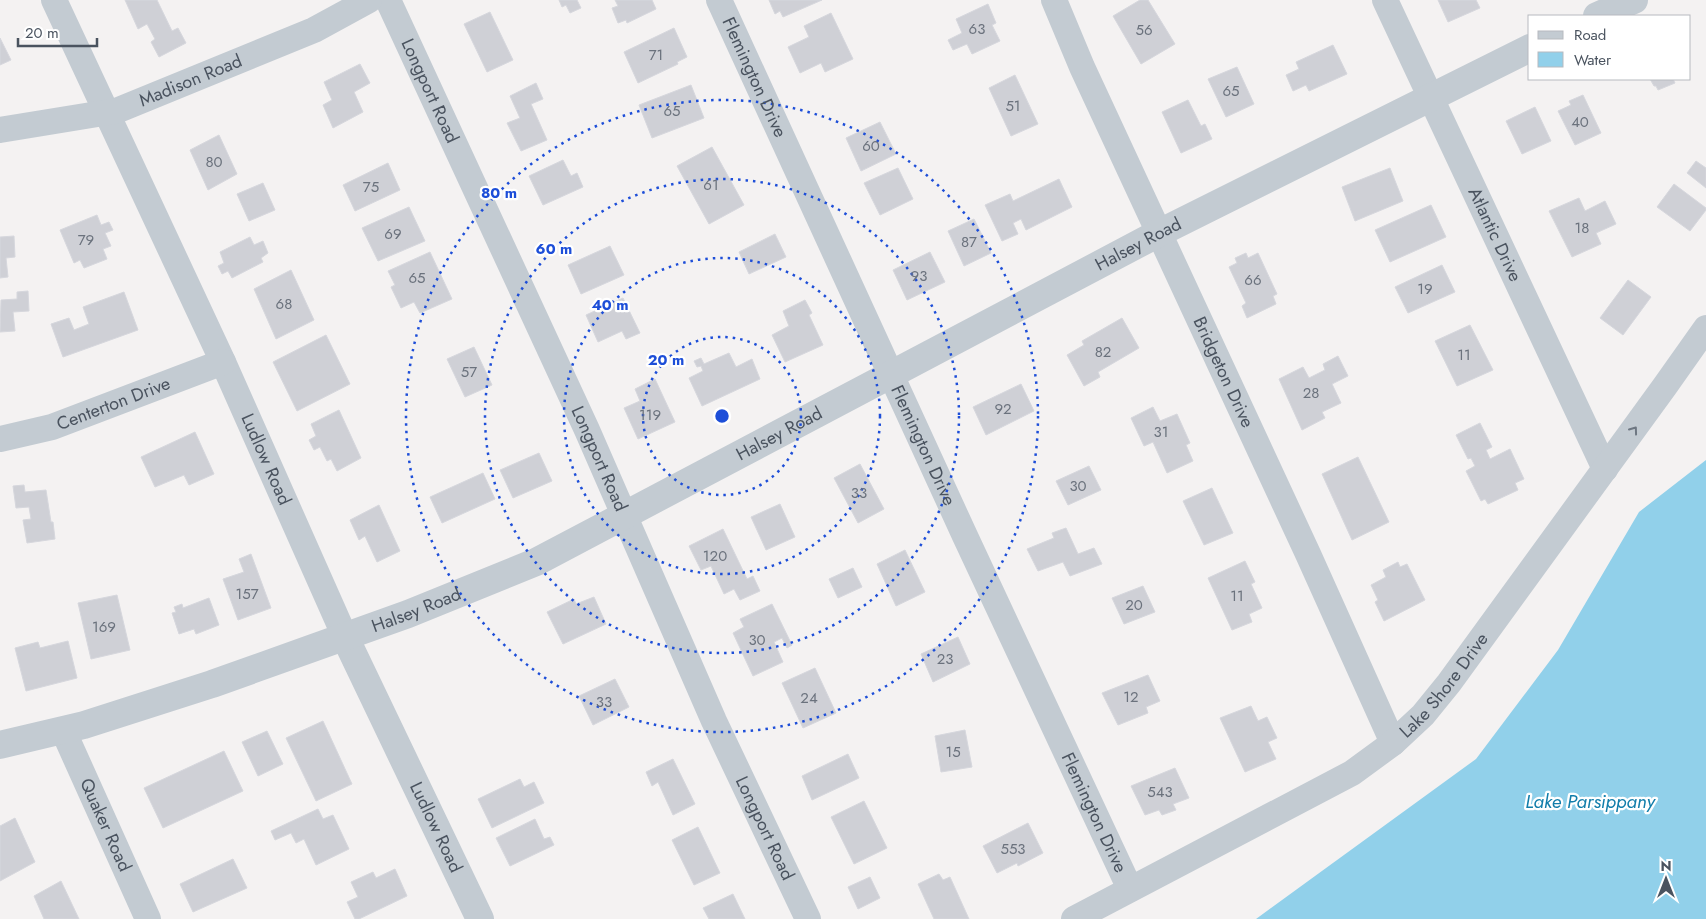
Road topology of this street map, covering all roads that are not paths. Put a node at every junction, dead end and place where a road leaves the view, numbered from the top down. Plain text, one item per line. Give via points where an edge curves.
1 (54, 0) edge
2 (369, 0) edge
3 (388, 0) edge
4 (719, 0) edge
5 (1054, 0) edge
6 (1385, 0) edge
7 (1634, 0) edge
8 (1600, 15) edge
9 (1528, 49) edge
10 (1430, 97) junction
11 (106, 112) junction
12 (0, 130) edge
13 (1159, 233) junction
14 (1706, 328) edge
15 (223, 362) junction
16 (891, 375) junction
17 (0, 439) edge
18 (1605, 469) junction
19 (624, 516) junction
20 (345, 637) junction
21 (62, 730) junction
22 (1393, 743) junction
23 (0, 744) edge
24 (1130, 889) junction
25 (148, 919) edge
26 (480, 919) edge
27 (808, 919) edge
28 (1074, 919) edge

1 - 11 street, Ludlow Road
2 - 11 street, Madison Road via 314,30 116,111
3 - 19 street, Longport Road
4 - 16 street, Flemington Drive
5 - 13 street, Bridgeton Drive
6 - 10 street, Atlantic Drive
7 - 8 street
9 - 10 street, Halsey Road
10 - 13 street, Halsey Road
10 - 18 street, Atlantic Drive
11 - 12 street, Madison Road
11 - 15 street, Ludlow Road
13 - 16 street, Halsey Road
13 - 22 street, Bridgeton Drive
18 -> 14 street, Lake Shore Drive
15 - 17 street, Centerton Drive via 52,427
15 - 20 street, Ludlow Road
16 - 19 street, Halsey Road
16 - 24 street, Flemington Drive
18 - 22 street, Lake Shore Drive via 1449,683 1423,715
19 - 20 street, Halsey Road via 536,562
19 - 27 street, Longport Road via 714,721
20 - 21 street, Halsey Road via 212,684
20 - 26 street, Ludlow Road
21 - 23 street, Halsey Road
21 - 25 street, Quaker Road
22 - 24 street, Lake Shore Drive via 1352,773
24 - 28 street, Lake Shore Drive

